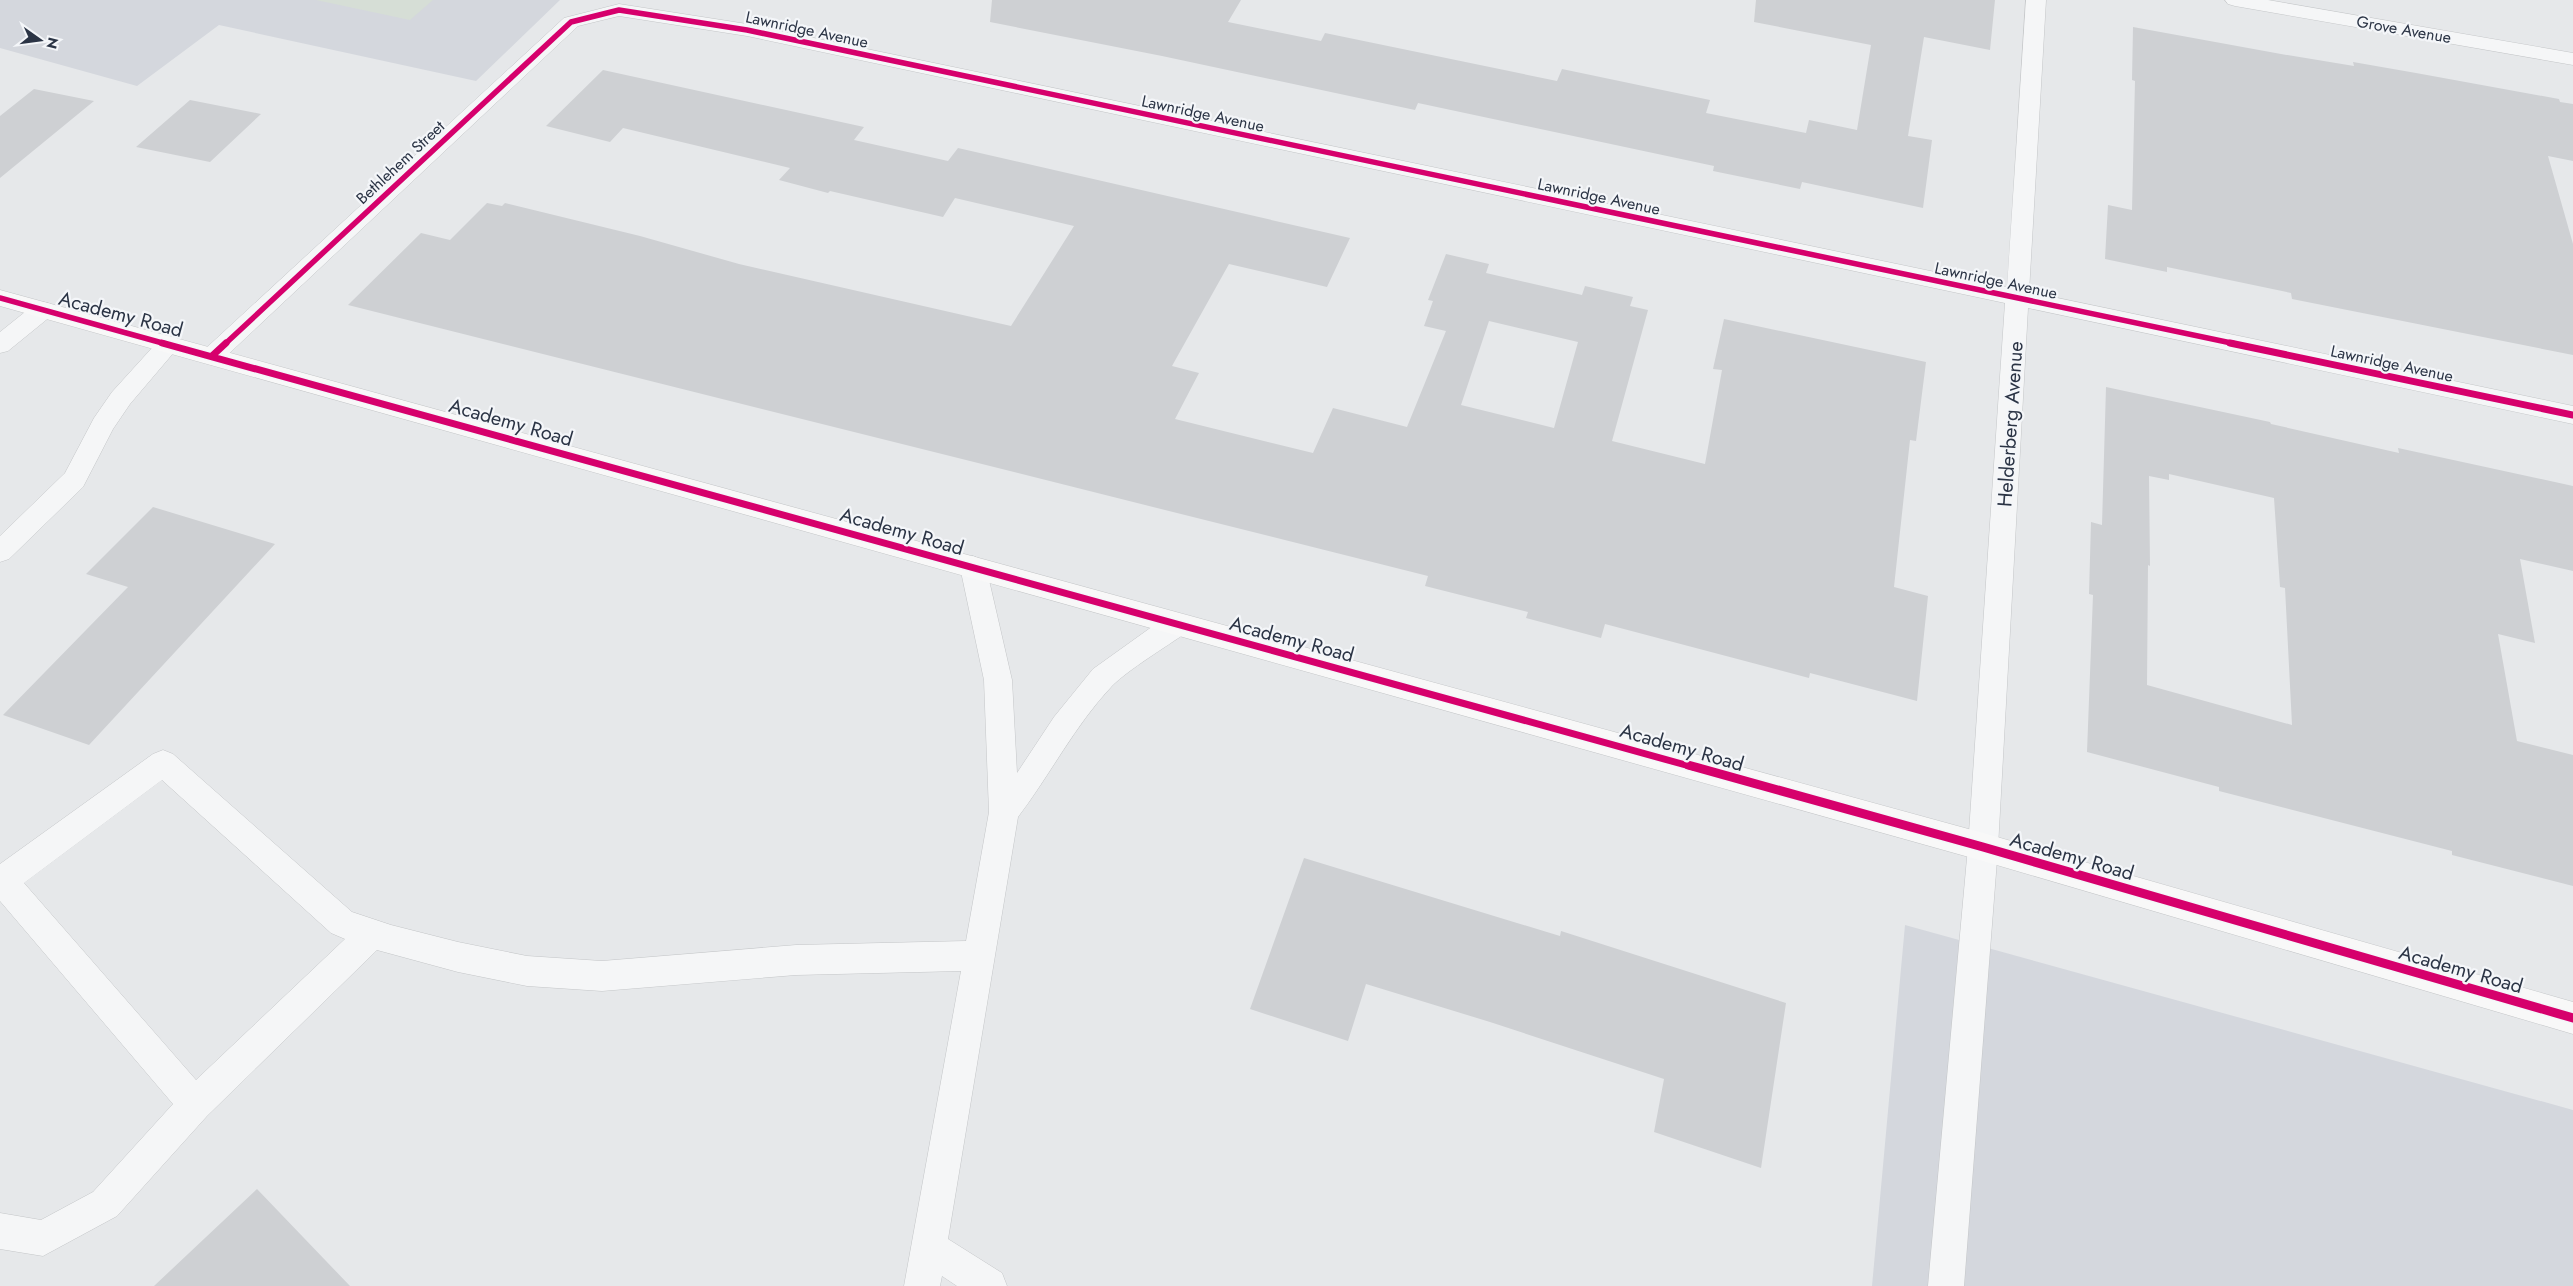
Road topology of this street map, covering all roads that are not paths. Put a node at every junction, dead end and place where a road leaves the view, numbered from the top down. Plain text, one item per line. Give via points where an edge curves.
1 (2036, 0) edge
2 (2235, 0) edge
3 (619, 10) joint
4 (2573, 59) edge
5 (0, 298) edge
6 (2018, 299) junction
7 (43, 310) junction
8 (170, 344) junction
9 (0, 345) edge
10 (212, 356) junction
11 (2573, 415) edge
12 (0, 552) edge
13 (973, 567) junction
14 (1177, 624) junction
15 (1004, 812) junction
16 (1983, 848) junction
17 (1, 879) edge
18 (372, 934) junction
19 (979, 956) junction
20 (2573, 1018) edge
21 (195, 1104) junction
22 (0, 1230) edge
23 (930, 1248) junction
24 (922, 1286) edge
25 (989, 1286) edge
26 (1946, 1286) edge

1 - 6 street, Helderberg Avenue
2 - 4 street, Grove Avenue
3 - 6 street, Lawnridge Avenue via 747,30
3 - 10 street, Bethlehem Street via 571,22
5 - 7 street, Academy Road
6 - 11 street, Lawnridge Avenue
6 - 16 street, Helderberg Avenue
7 - 8 street, Academy Road
7 - 9 street
8 - 10 street, Academy Road
8 - 12 street via 121,398 103,424 74,480
10 - 13 street, Academy Road
13 - 14 street, Academy Road
13 - 15 street via 998,680
14 - 15 street via 1103,677
14 - 16 street, Academy Road
15 - 19 street
16 - 20 street, Academy Road
16 - 26 street, Helderberg Avenue
17 - 18 street via 163,763 342,923
17 - 21 street
18 - 19 street via 527,971 602,976 796,960
18 - 21 street
19 - 23 street
21 - 22 street via 105,1204 43,1238
23 - 24 street
23 - 25 street

